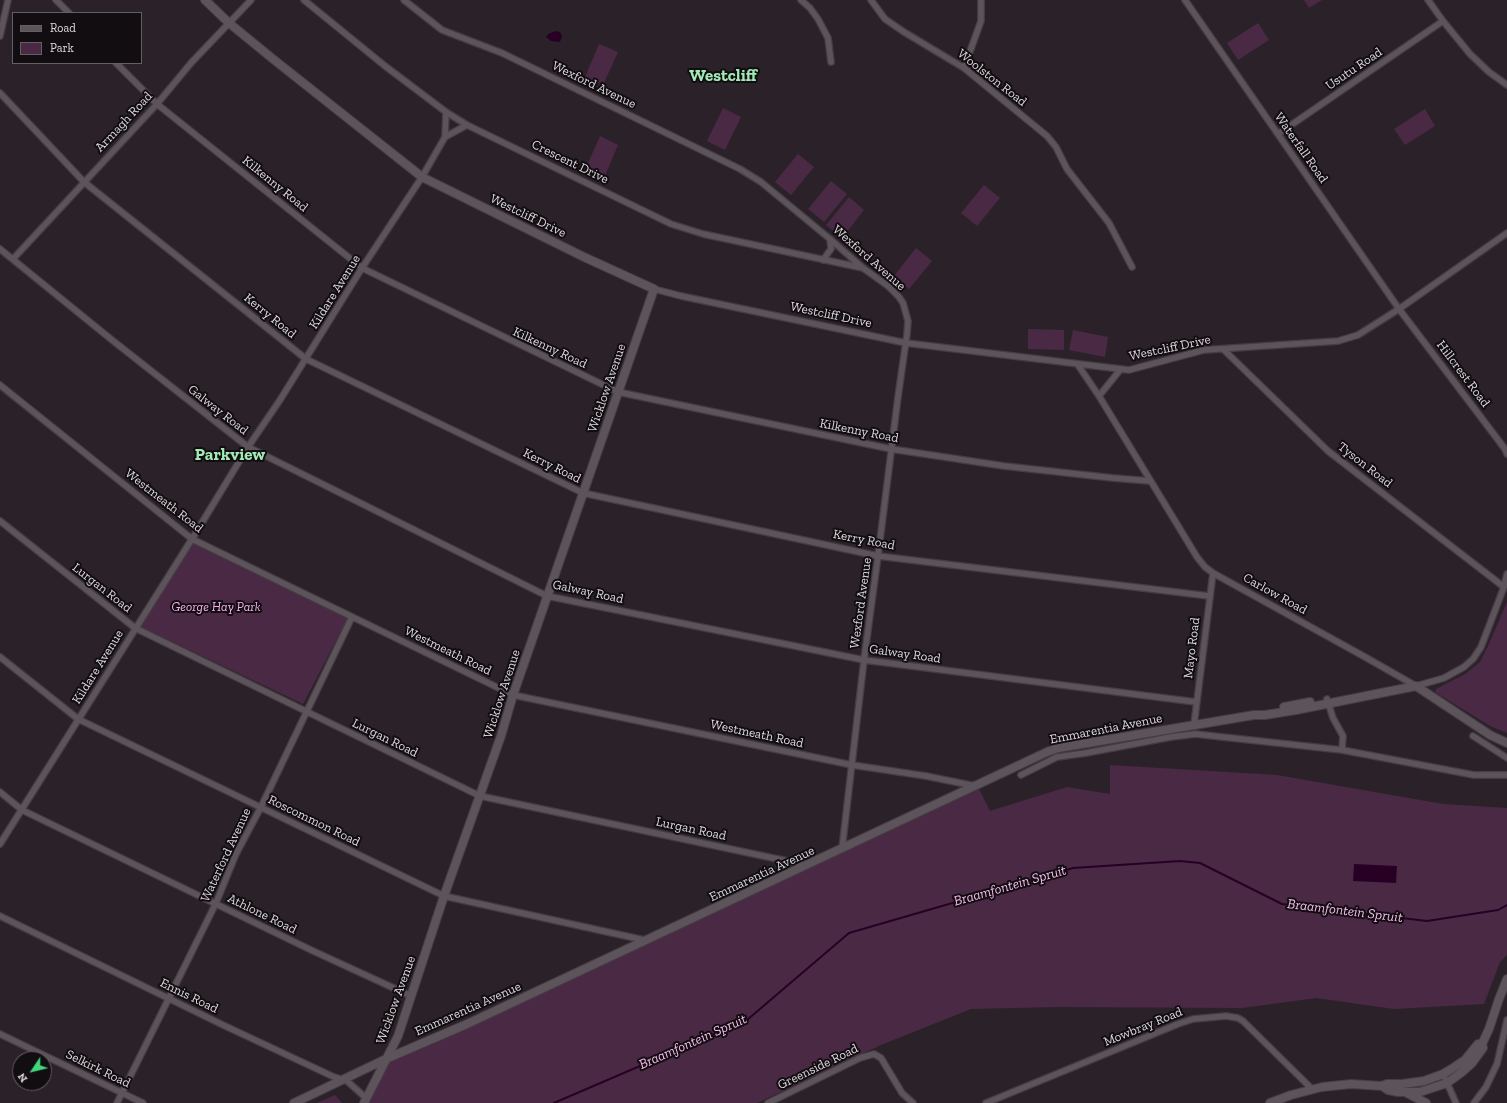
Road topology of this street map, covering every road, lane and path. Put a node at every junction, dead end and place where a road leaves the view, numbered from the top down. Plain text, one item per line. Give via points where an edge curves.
1 (8, 0) edge
2 (56, 0) edge
3 (205, 0) edge
4 (251, 0) edge
5 (304, 0) edge
6 (404, 0) edge
7 (801, 0) edge
8 (871, 0) edge
9 (981, 0) edge
10 (1186, 0) edge
11 (1428, 0) edge
12 (68, 12) edge
13 (1443, 21) junction
14 (230, 23) junction
15 (0, 36) edge
16 (831, 62) dead end
17 (117, 64) edge
18 (964, 68) junction
19 (1507, 85) edge
20 (0, 93) edge
21 (157, 104) junction
22 (446, 112) junction
23 (467, 125) junction
24 (1278, 134) junction
25 (445, 136) junction
26 (422, 177) junction
27 (84, 182) junction
28 (1507, 233) edge
29 (830, 239) junction
30 (0, 249) edge
31 (13, 259) junction
32 (823, 260) junction
33 (1132, 267) dead end
34 (362, 268) junction
35 (863, 268) junction
36 (654, 289) junction
37 (1399, 308) junction
38 (906, 343) junction
39 (1223, 349) junction
40 (306, 359) junction
41 (1078, 364) junction
42 (1120, 370) junction
43 (0, 385) edge
44 (618, 392) junction
45 (1099, 396) junction
46 (248, 447) junction
47 (891, 449) junction
48 (1506, 450) edge
49 (1150, 481) junction
50 (583, 493) junction
51 (0, 521) edge
52 (192, 539) junction
53 (878, 556) junction
54 (1213, 573) junction
55 (1507, 574) edge
56 (1504, 587) junction
57 (547, 596) junction
58 (1209, 596) junction
59 (352, 617) junction
60 (135, 628) junction
61 (0, 657) edge
62 (864, 660) junction
63 (1416, 686) junction
64 (513, 695) junction
65 (1196, 702) junction
66 (1328, 702) junction
67 (307, 711) junction
68 (78, 719) junction
69 (1194, 725) junction
70 (1473, 736) dead end
71 (1507, 743) edge
72 (1342, 750) junction
73 (1507, 758) edge
74 (852, 765) junction
75 (1021, 775) dead end
76 (1507, 775) edge
77 (976, 786) junction
78 (0, 792) edge
79 (480, 796) junction
80 (260, 807) junction
81 (22, 810) junction
82 (0, 844) edge
83 (842, 849) junction
84 (808, 865) junction
85 (444, 896) junction
86 (216, 903) junction
87 (0, 916) edge
88 (646, 940) junction
89 (1507, 979) edge
90 (411, 996) junction
91 (168, 998) junction
92 (1507, 1020) edge
93 (0, 1034) edge
94 (1482, 1044) junction
95 (388, 1058) junction
96 (1443, 1074) junction
97 (343, 1080) junction
98 (1447, 1083) junction
99 (1382, 1086) junction
100 (1312, 1089) junction
101 (1406, 1092) junction
102 (122, 1093) junction
103 (365, 1101) edge
104 (1477, 1102) edge
105 (117, 1103) edge
106 (143, 1103) edge
107 (294, 1103) edge
108 (768, 1103) edge
109 (913, 1103) edge
110 (986, 1103) edge
111 (1270, 1103) edge
112 (1426, 1103) edge
113 (1456, 1103) edge

1 - 15 street
2 - 12 street
3 - 14 street, Westcliff Drive
4 - 14 street, Armagh Road
5 - 22 street, Crescent Drive
6 - 29 street, Wexford Avenue via 442,30 502,53 740,169 761,182
7 - 16 street via 818,18 828,38
8 - 18 street, Woolston Road via 889,22
9 - 18 street via 981,21
10 - 24 street, Waterfall Road
11 - 13 street
13 - 19 street via 1475,59
13 - 24 street, Usutu Road
14 - 21 street, Armagh Road via 191,63
14 - 26 street, Westcliff Drive
17 - 21 street, Kilkenny Road
18 - 33 street, Woolston Road via 1047,136 1058,150 1065,166 1109,222
20 - 27 street, Kerry Road
21 - 27 street, Armagh Road
21 - 34 street, Kilkenny Road
22 - 23 street, Crescent Drive
22 - 25 street, Kildare Avenue
23 - 25 street
23 - 32 street, Crescent Drive via 682,228
24 - 37 street, Waterfall Road
25 - 26 street, Kildare Avenue
26 - 34 street, Kildare Avenue
26 - 36 street, Westcliff Drive
27 - 31 street, Armagh Road
27 - 40 street, Kerry Road
28 - 37 street, Westcliff Drive
29 - 32 street via 831,249
29 - 35 street, Wexford Avenue
30 - 31 street, Galway Road
31 - 46 street, Galway Road
32 - 35 street, Crescent Drive
34 - 40 street, Kildare Avenue
34 - 44 street, Kilkenny Road
35 - 38 street, Wexford Avenue via 894,291 903,303 908,321
36 - 38 street, Westcliff Drive
36 - 44 street, Wicklow Avenue
37 - 39 street, Westcliff Drive via 1358,335 1338,341
37 - 48 street, Hillcrest Road
38 - 41 street, Westcliff Drive
38 - 47 street, Wexford Avenue
39 - 42 street, Westcliff Drive via 1204,350 1136,369
39 - 56 street, Tyson Road via 1328,451
40 - 46 street, Kildare Avenue
40 - 50 street, Kerry Road
41 - 42 street, Westcliff Drive
41 - 45 street, Carlow Road
42 - 45 street
43 - 52 street, Westmeath Road
44 - 47 street, Kilkenny Road
44 - 50 street, Wicklow Avenue
45 - 49 street, Carlow Road
46 - 52 street, Kildare Avenue
46 - 57 street, Galway Road
47 - 49 street, Kilkenny Road via 1012,466
47 - 53 street, Wexford Avenue
49 - 54 street, Carlow Road via 1197,557
50 - 53 street, Kerry Road
50 - 57 street, Wicklow Avenue
51 - 60 street, Lurgan Road
52 - 59 street, Westmeath Road
52 - 60 street, Kildare Avenue
53 - 58 street, Kerry Road
53 - 62 street, Wexford Avenue
54 - 58 street, Mayo Road
54 - 63 street, Carlow Road
55 - 56 street
56 - 63 street via 1481,648 1473,659 1444,678
57 - 62 street, Galway Road
57 - 64 street, Wicklow Avenue
58 - 65 street, Mayo Road
59 - 64 street, Westmeath Road
59 - 67 street, Waterford Avenue
60 - 67 street, Lurgan Road
60 - 68 street, Kildare Avenue
61 - 68 street, Roscommon Road
62 - 65 street, Galway Road
62 - 74 street, Wexford Avenue
63 - 66 street, Emmarentia Avenue via 1343,702
63 - 71 street, Carlow Road via 1490,735
64 - 74 street, Westmeath Road
64 - 79 street, Wicklow Avenue
65 - 69 street, Mayo Road
66 - 69 street, Emmarentia Avenue via 1265,715
66 - 72 street via 1342,736
67 - 79 street, Lurgan Road
67 - 80 street, Waterford Avenue
68 - 80 street, Roscommon Road
68 - 81 street, Kildare Avenue
69 - 77 street, Emmarentia Avenue via 1058,748
70 - 73 street
72 - 75 street via 1195,734 1057,756
72 - 76 street via 1474,775
74 - 77 street, Westmeath Road
74 - 83 street, Wexford Avenue
77 - 83 street, Emmarentia Avenue
78 - 81 street, Athlone Road
79 - 84 street, Lurgan Road
79 - 85 street, Wicklow Avenue
80 - 85 street, Roscommon Road
80 - 86 street, Waterford Avenue via 236,854
81 - 82 street, Kildare Avenue
81 - 86 street, Athlone Road
83 - 84 street, Emmarentia Avenue
84 - 88 street, Emmarentia Avenue
85 - 88 street, Roscommon Road
85 - 90 street, Wicklow Avenue
86 - 90 street, Athlone Road
86 - 91 street, Waterford Avenue
87 - 91 street, Ennis Road
88 - 95 street, Emmarentia Avenue via 468,1024
89 - 94 street via 1490,1029
90 - 95 street, Wicklow Avenue
91 - 97 street, Ennis Road
91 - 102 street, Waterford Avenue
92 - 104 street via 1497,1064
93 - 102 street, Selkirk Road
94 - 96 street via 1478,1044 1460,1064
94 - 98 street via 1483,1048 1472,1063
95 - 97 street, Emmarentia Avenue
95 - 103 street, Wicklow Avenue
96 - 98 street
96 - 99 street via 1424,1081
97 - 103 street, Ennis Road via 347,1081
97 - 107 street, Emmarentia Avenue
98 - 101 street via 1427,1090
98 - 113 street
99 - 100 street via 1340,1085
99 - 101 street via 1388,1090
100 - 110 street, Mowbray Road via 1243,1021 1226,1016 1201,1018 1178,1024
100 - 111 street
101 - 112 street
102 - 105 street, Waterford Avenue
102 - 106 street, Selkirk Road
108 - 109 street, Greenside Road via 871,1054 883,1061 902,1093

